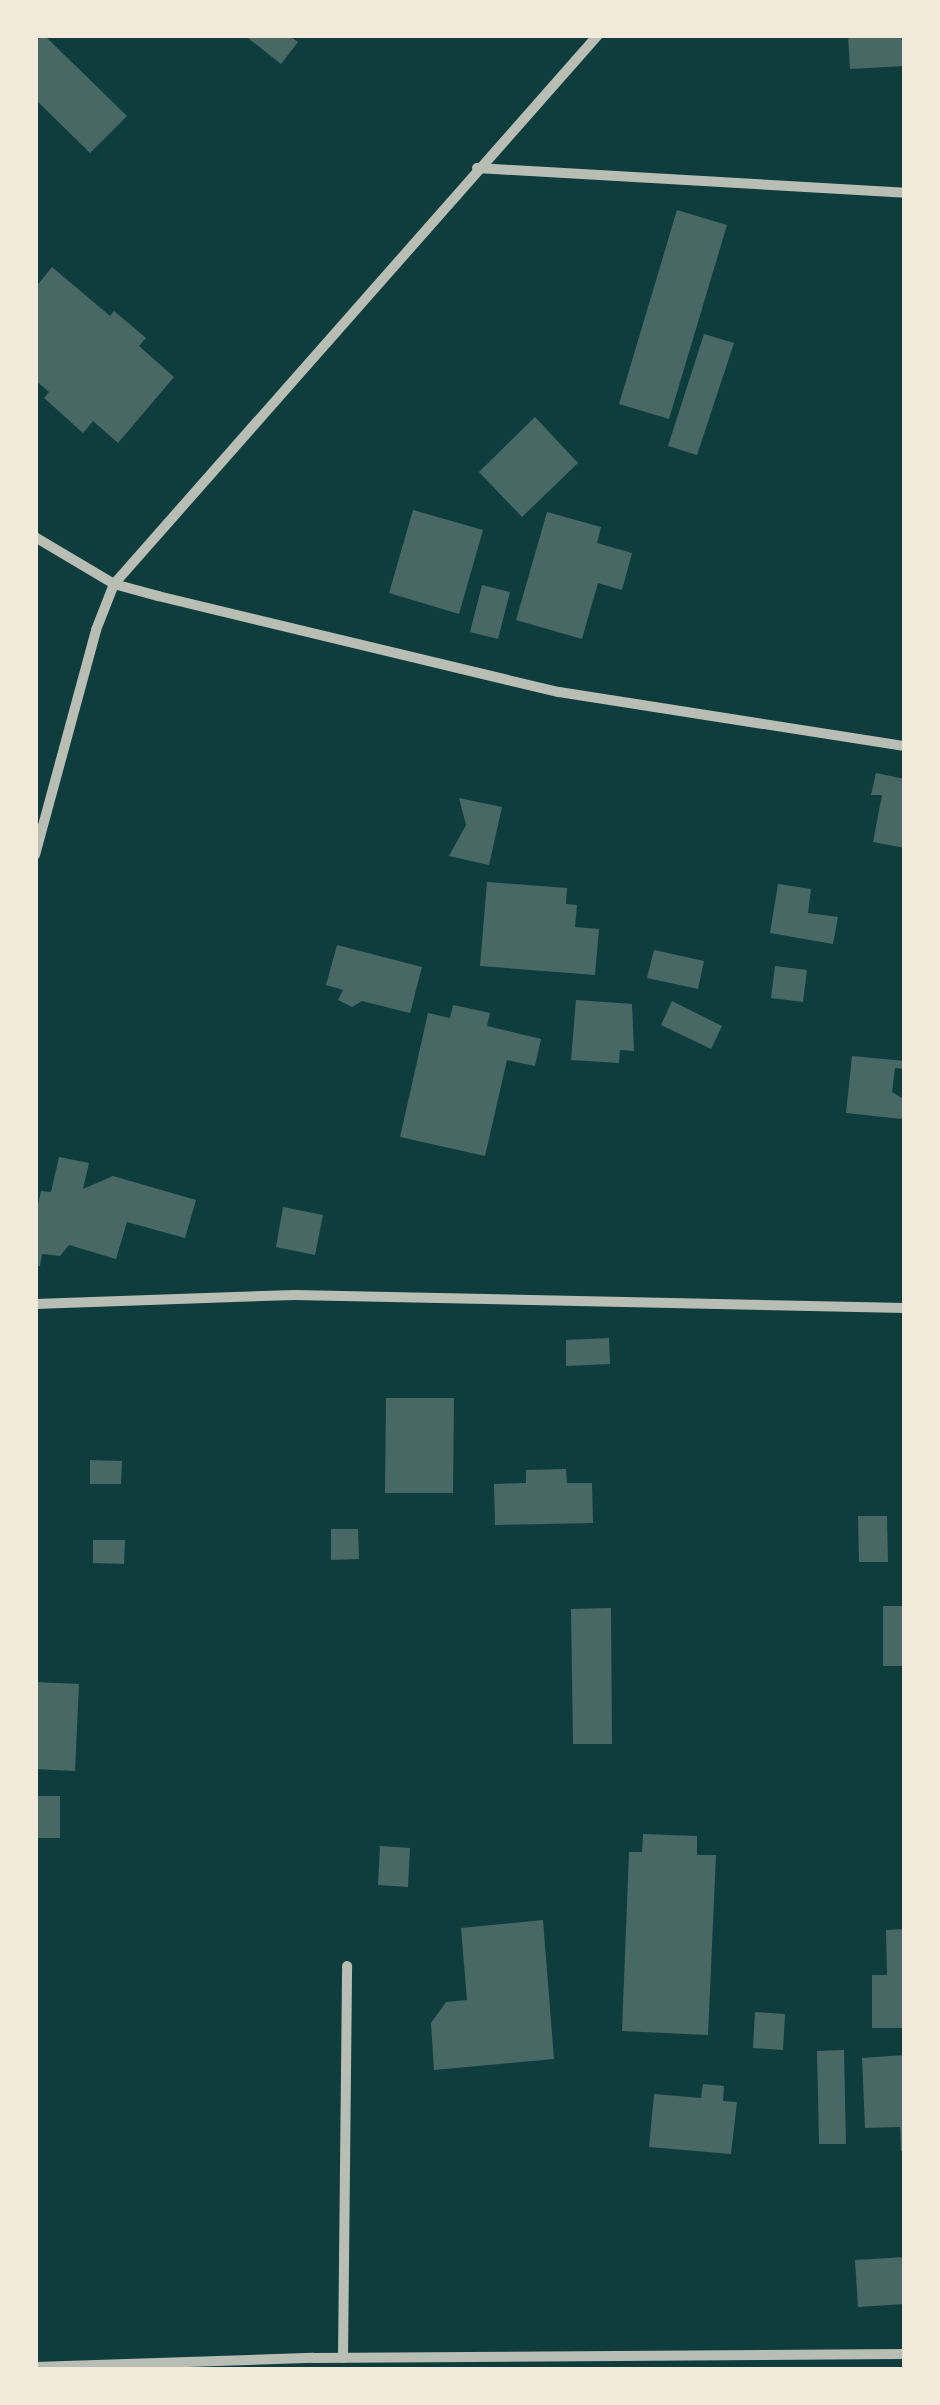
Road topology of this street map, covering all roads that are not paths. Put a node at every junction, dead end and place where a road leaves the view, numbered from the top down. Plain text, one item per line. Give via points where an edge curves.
1 (598, 35) edge
2 (477, 168) junction
3 (905, 193) edge
4 (35, 537) edge
5 (114, 584) junction
6 (905, 746) edge
7 (35, 855) edge
8 (35, 1304) edge
9 (905, 1308) edge
10 (348, 1966) dead end
11 (905, 2354) edge
12 (343, 2358) junction
13 (35, 2367) edge

1 - 2 street
2 - 3 street
2 - 5 street
4 - 5 street
5 - 6 street via 559,692
5 - 7 street
8 - 9 street via 294,1295
10 - 12 street
11 - 12 street
12 - 13 street

